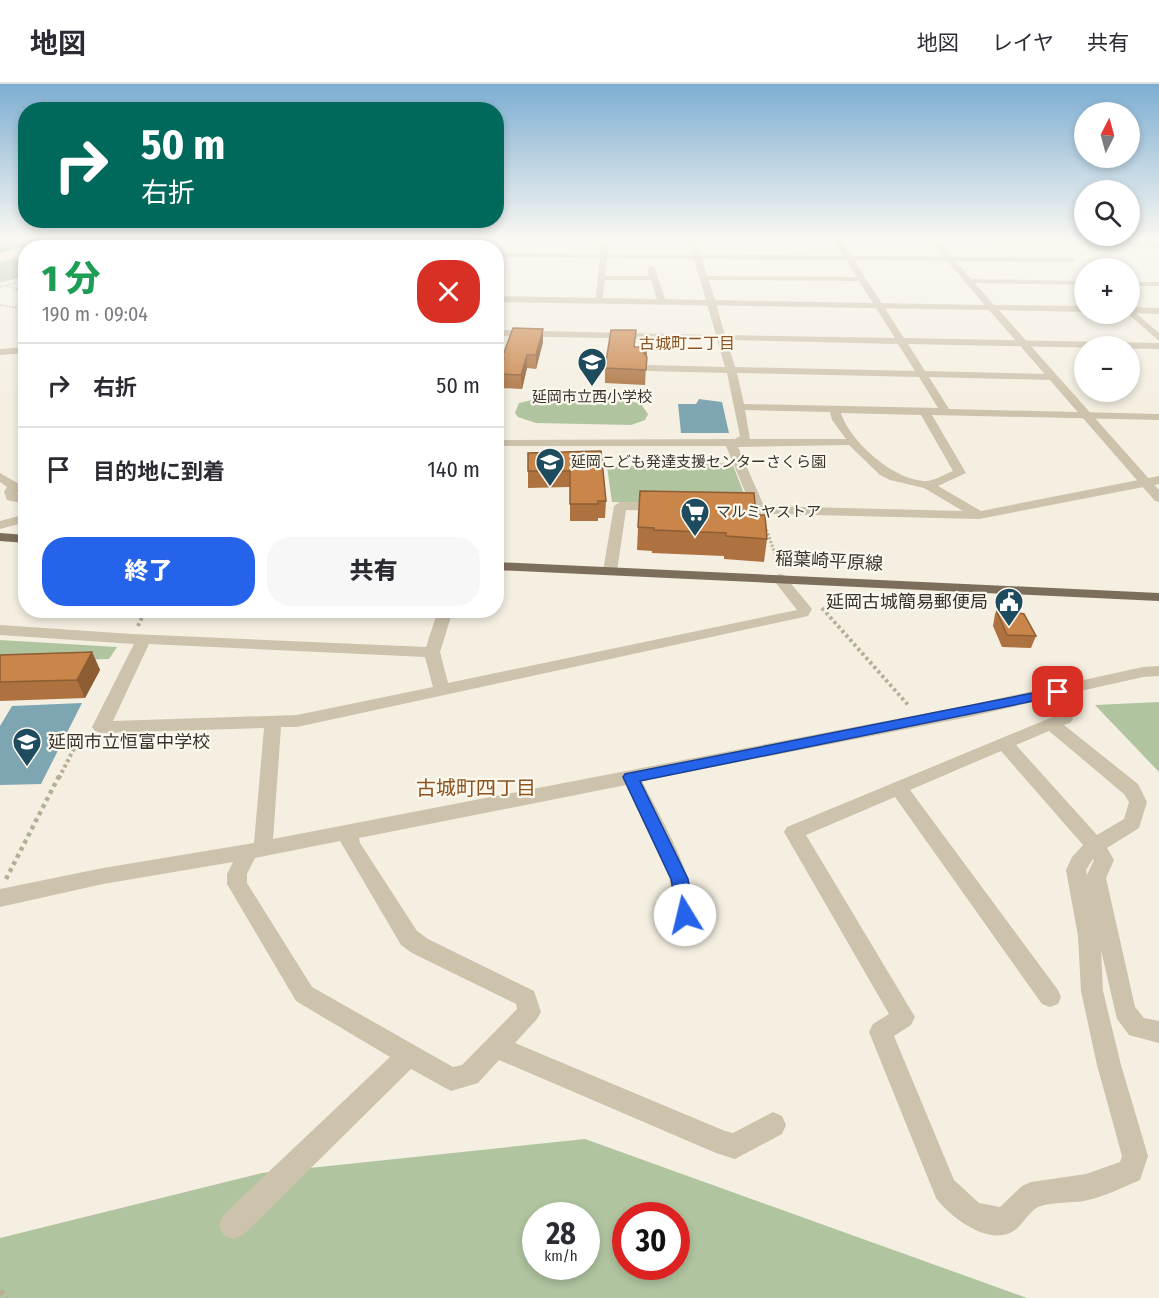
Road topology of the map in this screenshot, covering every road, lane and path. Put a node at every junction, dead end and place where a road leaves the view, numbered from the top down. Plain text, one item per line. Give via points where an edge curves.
1 (599, 295) edge
2 (660, 295) edge
3 (708, 295) edge
4 (873, 295) edge
5 (981, 295) edge
6 (504, 299) edge
7 (598, 301) junction
8 (662, 302) junction
9 (710, 303) junction
10 (0, 305) edge
11 (880, 306) junction
12 (18, 308) edge
13 (992, 308) junction
14 (1074, 309) edge
15 (1140, 310) edge
16 (1159, 311) edge
17 (1140, 320) edge
18 (504, 333) edge
19 (721, 338) junction
20 (1159, 338) edge
21 (902, 341) junction
22 (1023, 344) junction
23 (1159, 346) edge
24 (18, 351) edge
25 (0, 352) edge
26 (649, 368) edge
27 (731, 370) junction
28 (921, 374) junction
29 (1052, 377) junction
30 (739, 407) junction
31 (835, 410) junction
32 (924, 411) junction
33 (946, 412) junction
34 (1086, 415) junction
35 (1159, 417) edge
36 (739, 442) junction
37 (504, 443) edge
38 (856, 444) junction
39 (0, 477) edge
40 (1153, 482) edge
41 (927, 486) junction
42 (5, 491) edge
43 (18, 498) edge
44 (1159, 498) edge
45 (678, 508) edge
46 (724, 509) edge
47 (759, 510) junction
48 (979, 515) junction
49 (18, 520) edge
50 (0, 525) edge
51 (0, 537) edge
52 (18, 538) edge
53 (504, 566) edge
54 (610, 571) junction
55 (782, 578) junction
56 (1159, 597) edge
57 (820, 606) dead end
58 (443, 618) edge
59 (0, 630) edge
60 (144, 639) junction
61 (432, 652) junction
62 (1159, 671) edge
63 (442, 691) junction
64 (1058, 692) junction
65 (274, 720) junction
66 (921, 720) junction
67 (88, 723) dead end
68 (1051, 723) junction
69 (1005, 744) junction
70 (631, 777) junction
71 (899, 789) junction
72 (349, 831) junction
73 (1096, 846) junction
74 (256, 850) junction
75 (0, 890) edge
76 (0, 898) edge
77 (685, 915) dead end
78 (1050, 996) dead end
79 (1159, 1032) edge
80 (496, 1047) junction
81 (409, 1055) junction
82 (773, 1125) dead end
83 (233, 1225) dead end
84 (0, 1291) edge
85 (7, 1298) edge

1 - 7 street
2 - 8 street
3 - 9 street
4 - 11 street
5 - 13 street
6 - 7 street
7 - 8 street
8 - 9 street
9 - 11 street
9 - 19 street
10 - 12 path
11 - 13 street
11 - 21 street
13 - 14 street
13 - 22 street
15 - 16 street
17 - 20 street
18 - 19 street
19 - 21 street
19 - 27 street
21 - 22 street
21 - 28 street
22 - 23 street
22 - 29 street
24 - 25 street
26 - 27 street
27 - 28 street
27 - 30 street
28 - 29 street
28 - 33 street
29 - 34 street
30 - 31 street
30 - 36 street via 746,437
31 - 32 street
31 - 38 street
32 - 33 street
32 - 41 street via 960,473
33 - 34 street
34 - 35 street
34 - 40 street
36 - 37 street
36 - 38 street
36 - 47 street via 732,446
38 - 41 street via 884,472
39 - 42 street via 15,487
40 - 44 street
40 - 48 street
41 - 48 street
42 - 43 street
45 - 54 street via 620,506
46 - 47 street
47 - 48 street
47 - 55 path
49 - 50 street
51 - 52 main road
53 - 54 main road, 稲葉崎平原線
54 - 55 main road, 稲葉崎平原線
55 - 56 main road, 稲葉崎平原線
55 - 63 street via 805,609 803,613
57 - 66 path
58 - 61 street
59 - 60 street
60 - 61 street
60 - 65 street via 101,727
61 - 63 street
62 - 64 street
63 - 65 street via 297,721
64 - 66 street
64 - 68 street via 1064,719
65 - 74 street
66 - 70 street
67 - 75 path
68 - 69 street
68 - 73 street via 1131,789 1138,802 1131,823
69 - 71 street
69 - 73 street
70 - 72 street
70 - 77 street via 680,879
71 - 73 street via 794,832 903,1017 880,1032 945,1189 961,1209 981,1219 1005,1221 1031,1195 1086,1187 1131,1171 1135,1156 1092,991 1089,936 1076,870 1078,862
71 - 78 street
72 - 74 street
72 - 80 street via 350,844 409,938 526,998 529,1012
73 - 79 street via 1104,860 1096,878 1125,1012 1137,1027
74 - 76 street
74 - 81 street via 237,874 237,884 304,994
80 - 81 street via 469,1076 451,1079
80 - 82 street via 725,1144 735,1146
81 - 83 street
84 - 85 path

